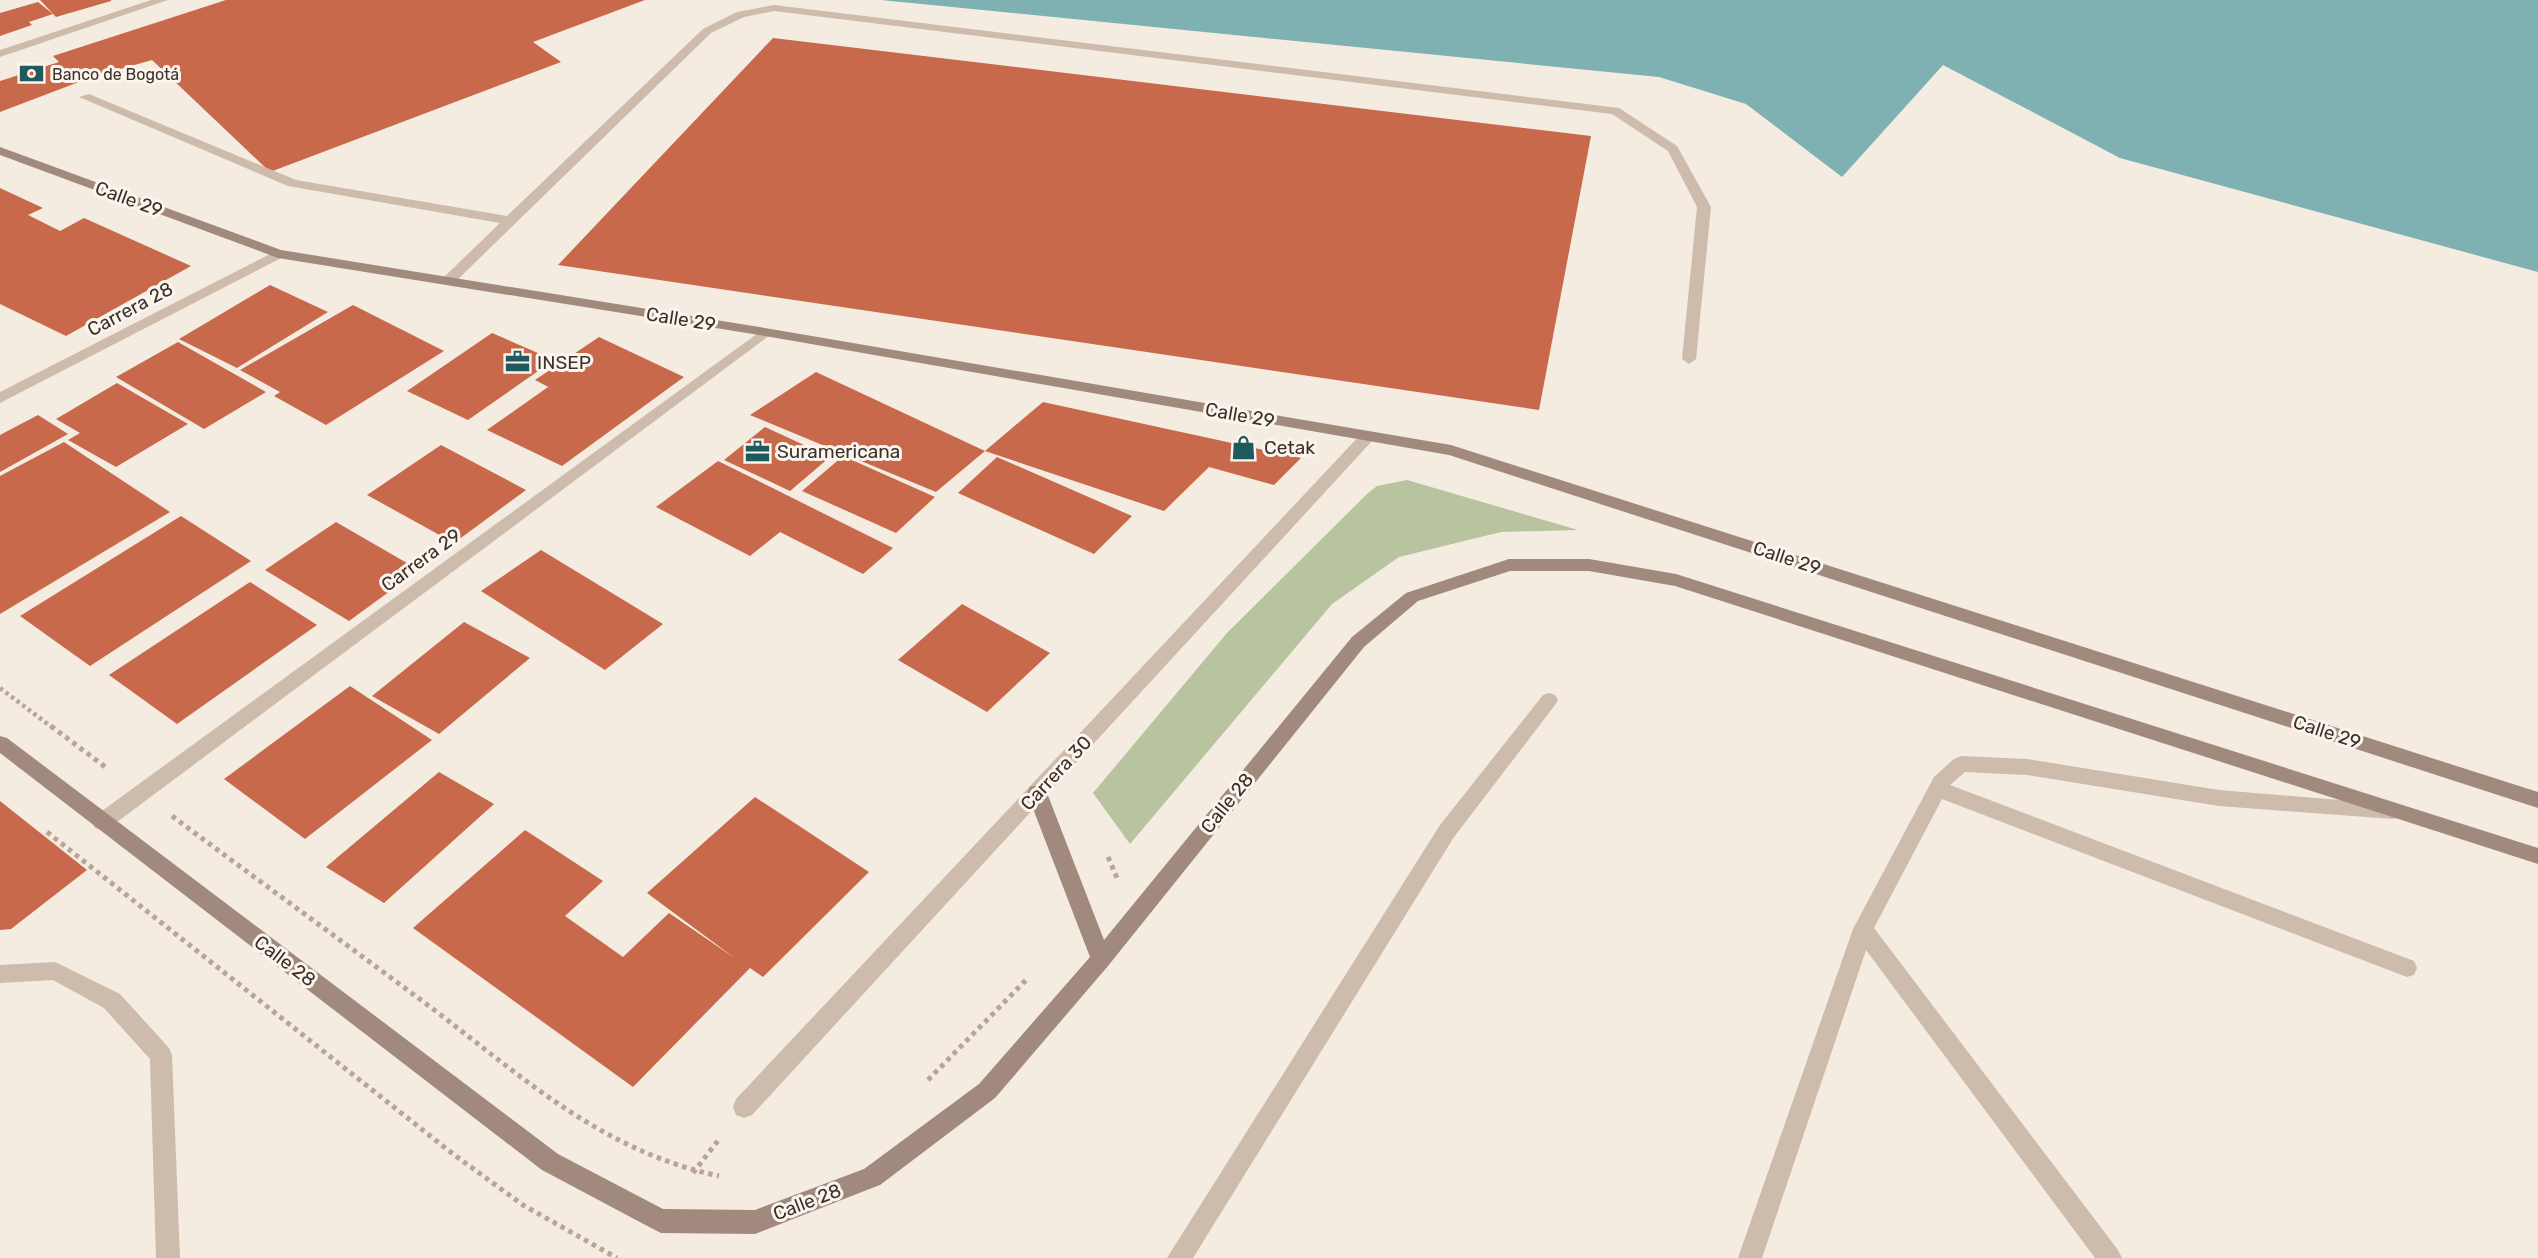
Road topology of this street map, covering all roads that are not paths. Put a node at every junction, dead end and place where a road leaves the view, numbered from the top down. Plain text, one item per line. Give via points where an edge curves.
1 (162, 0) edge
2 (0, 54) edge
3 (85, 97) dead end
4 (0, 151) edge
5 (510, 221) junction
6 (278, 254) junction
7 (448, 281) junction
8 (765, 332) junction
9 (1689, 359) dead end
10 (0, 398) edge
11 (1367, 438) junction
12 (1549, 700) dead end
13 (0, 743) edge
14 (1938, 789) junction
15 (1037, 793) junction
16 (2538, 800) edge
17 (2403, 812) junction
18 (102, 821) junction
19 (2538, 856) edge
20 (1863, 929) junction
21 (1101, 959) junction
22 (2406, 968) dead end
23 (0, 974) edge
24 (744, 1107) dead end
25 (168, 1258) edge
26 (1179, 1258) edge
27 (1750, 1258) edge
28 (2110, 1258) edge

1 - 2 street
3 - 5 street via 293,183
4 - 6 main road, Calle 29
5 - 7 street
5 - 9 street via 707,31 741,14 788,9 1615,111 1673,149 1704,207
6 - 7 main road, Calle 29
6 - 10 street, Carrera 28
7 - 8 main road, Calle 29
8 - 11 main road, Calle 29
8 - 18 street, Carrera 29
11 - 15 street, Carrera 30
11 - 16 main road, Calle 29 via 1451,450
12 - 26 street via 1447,831
13 - 18 main road, Calle 28
14 - 17 street via 1961,764 1984,763 2219,798
14 - 20 street
14 - 22 street
15 - 21 main road
15 - 24 street, Carrera 30
17 - 19 main road
17 - 21 main road, Calle 28 via 1676,580 1589,565 1509,565 1412,597 1358,642
18 - 21 main road, Calle 28 via 550,1162 661,1222 755,1222 872,1177 987,1091
20 - 27 street
20 - 28 street
23 - 25 street via 55,971 112,1001 160,1055

